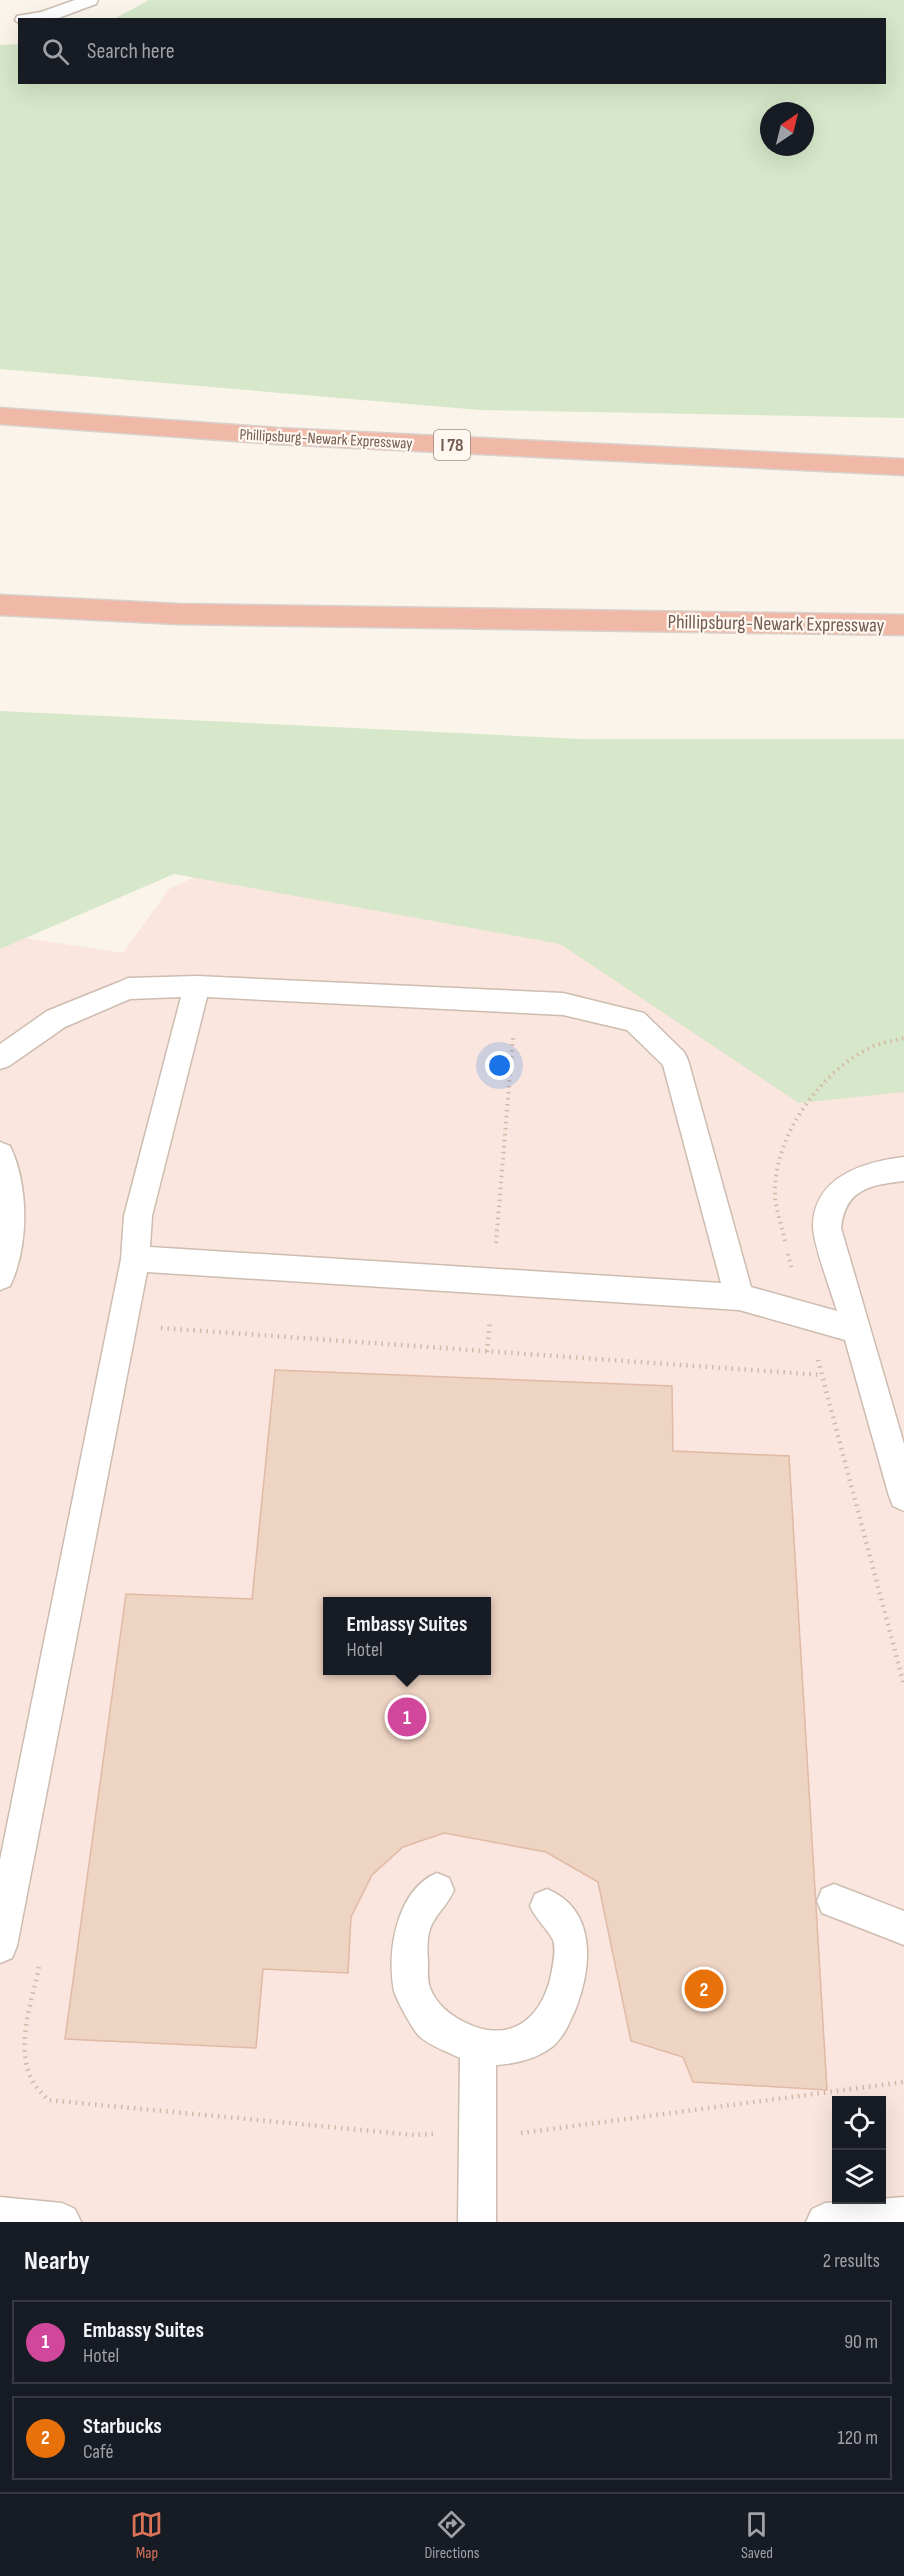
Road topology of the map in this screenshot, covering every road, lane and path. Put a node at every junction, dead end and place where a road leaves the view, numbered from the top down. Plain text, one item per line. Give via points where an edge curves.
1 (90, 0) edge
2 (35, 18) edge
3 (0, 416) edge
4 (904, 467) edge
5 (0, 605) edge
6 (904, 625) edge
7 (197, 986) junction
8 (516, 1001) junction
9 (0, 1058) edge
10 (0, 1154) edge
11 (904, 1169) edge
12 (135, 1260) junction
13 (0, 1277) edge
14 (493, 1282) junction
15 (739, 1297) junction
16 (157, 1327) dead end
17 (856, 1330) junction
18 (487, 1352) junction
19 (904, 1496) edge
20 (904, 1685) edge
21 (437, 1890) dead end
22 (834, 1901) dead end
23 (547, 1906) dead end
24 (904, 1928) edge
25 (0, 1946) edge
26 (41, 1956) dead end
27 (478, 2049) junction
28 (904, 2082) edge
29 (477, 2133) junction
30 (0, 2216) edge
31 (904, 2216) edge
32 (62, 2222) edge
33 (477, 2222) edge
34 (825, 2222) edge

1 - 2 lane
3 - 4 highway, Phillipsburg-Newark Expressway / I 78 via 278,436
5 - 6 highway, Phillipsburg-Newark Expressway via 190,614
7 - 8 lane
7 - 9 lane via 128,989 56,1019
7 - 12 lane via 138,1216
8 - 14 path
8 - 15 lane via 563,1004 634,1021 675,1060
10 - 13 lane via 8,1191 9,1230
11 - 17 lane via 880,1172 857,1181 840,1191 830,1207 827,1228
12 - 14 lane
12 - 25 lane
14 - 15 lane
14 - 18 path
15 - 17 lane
16 - 18 path
17 - 19 lane
18 - 20 path via 822,1375
21 - 27 lane via 416,1917 410,1949 412,1991 432,2024
22 - 24 lane
23 - 27 lane via 568,1932 572,1959 564,1996 550,2026 525,2044
26 - 29 path via 25,2057 33,2081 48,2100 414,2135
27 - 29 lane
28 - 29 path via 531,2133
29 - 33 lane
30 - 32 lane
31 - 34 lane

